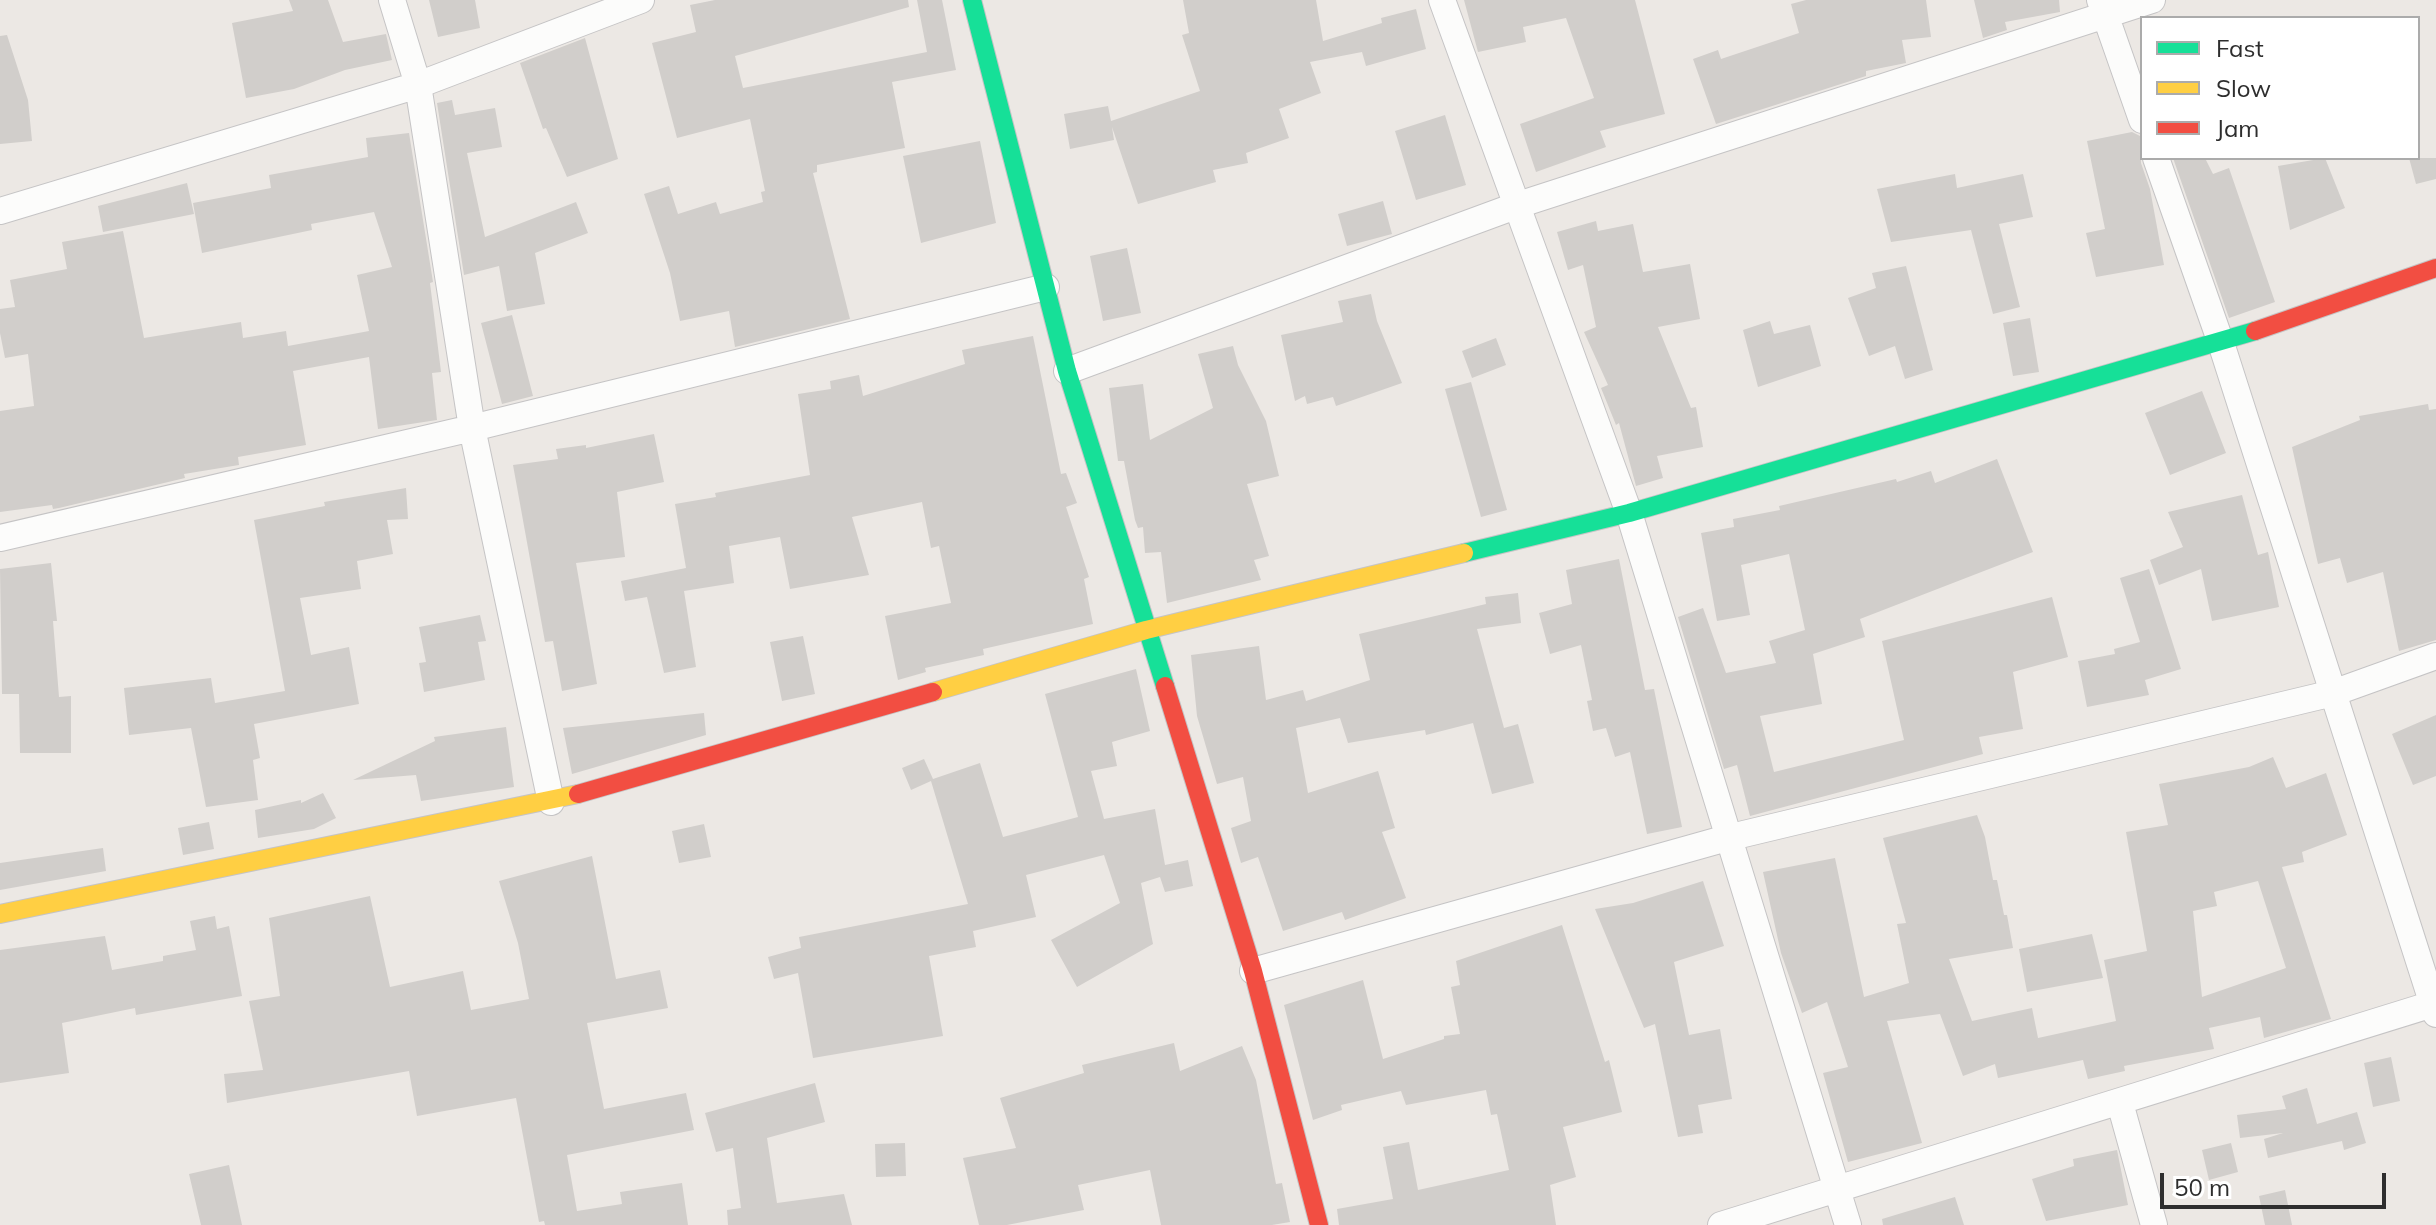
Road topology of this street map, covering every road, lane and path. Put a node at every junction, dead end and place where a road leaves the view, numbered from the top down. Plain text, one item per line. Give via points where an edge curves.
1 (392, 0) edge
2 (641, 0) edge
3 (972, 0) edge
4 (1442, 0) edge
5 (2152, 0) edge
6 (2102, 8) edge
7 (418, 85) junction
8 (2140, 114) edge
9 (2157, 160) edge
10 (1518, 205) junction
11 (0, 211) edge
12 (2436, 268) edge
13 (1046, 287) junction
14 (2221, 343) junction
15 (1067, 371) junction
16 (472, 428) junction
17 (1629, 513) junction
18 (0, 538) edge
19 (1146, 630) junction
20 (2436, 656) edge
21 (2333, 693) junction
22 (551, 802) junction
23 (1727, 838) junction
24 (0, 914) edge
25 (1253, 971) junction
26 (2434, 1007) edge
27 (2120, 1103) junction
28 (1839, 1189) junction
29 (1319, 1225) edge
30 (1721, 1225) edge
31 (1848, 1225) edge
32 (2154, 1225) edge

1 - 7 street
2 - 7 street
3 - 13 street
4 - 10 street
5 - 6 street
6 - 8 street
6 - 10 street
7 - 11 street
7 - 16 street
9 - 14 street
10 - 15 street
10 - 17 street
12 - 14 street
13 - 15 street
13 - 16 street
14 - 17 street
14 - 21 street
15 - 19 street
16 - 18 street
16 - 22 street
17 - 19 street
17 - 23 street
19 - 22 street
19 - 25 street
20 - 21 street
21 - 23 street
21 - 26 street
22 - 24 street
23 - 25 street
23 - 28 street
25 - 29 street
26 - 27 street
27 - 28 street
27 - 32 street
28 - 30 street
28 - 31 street

